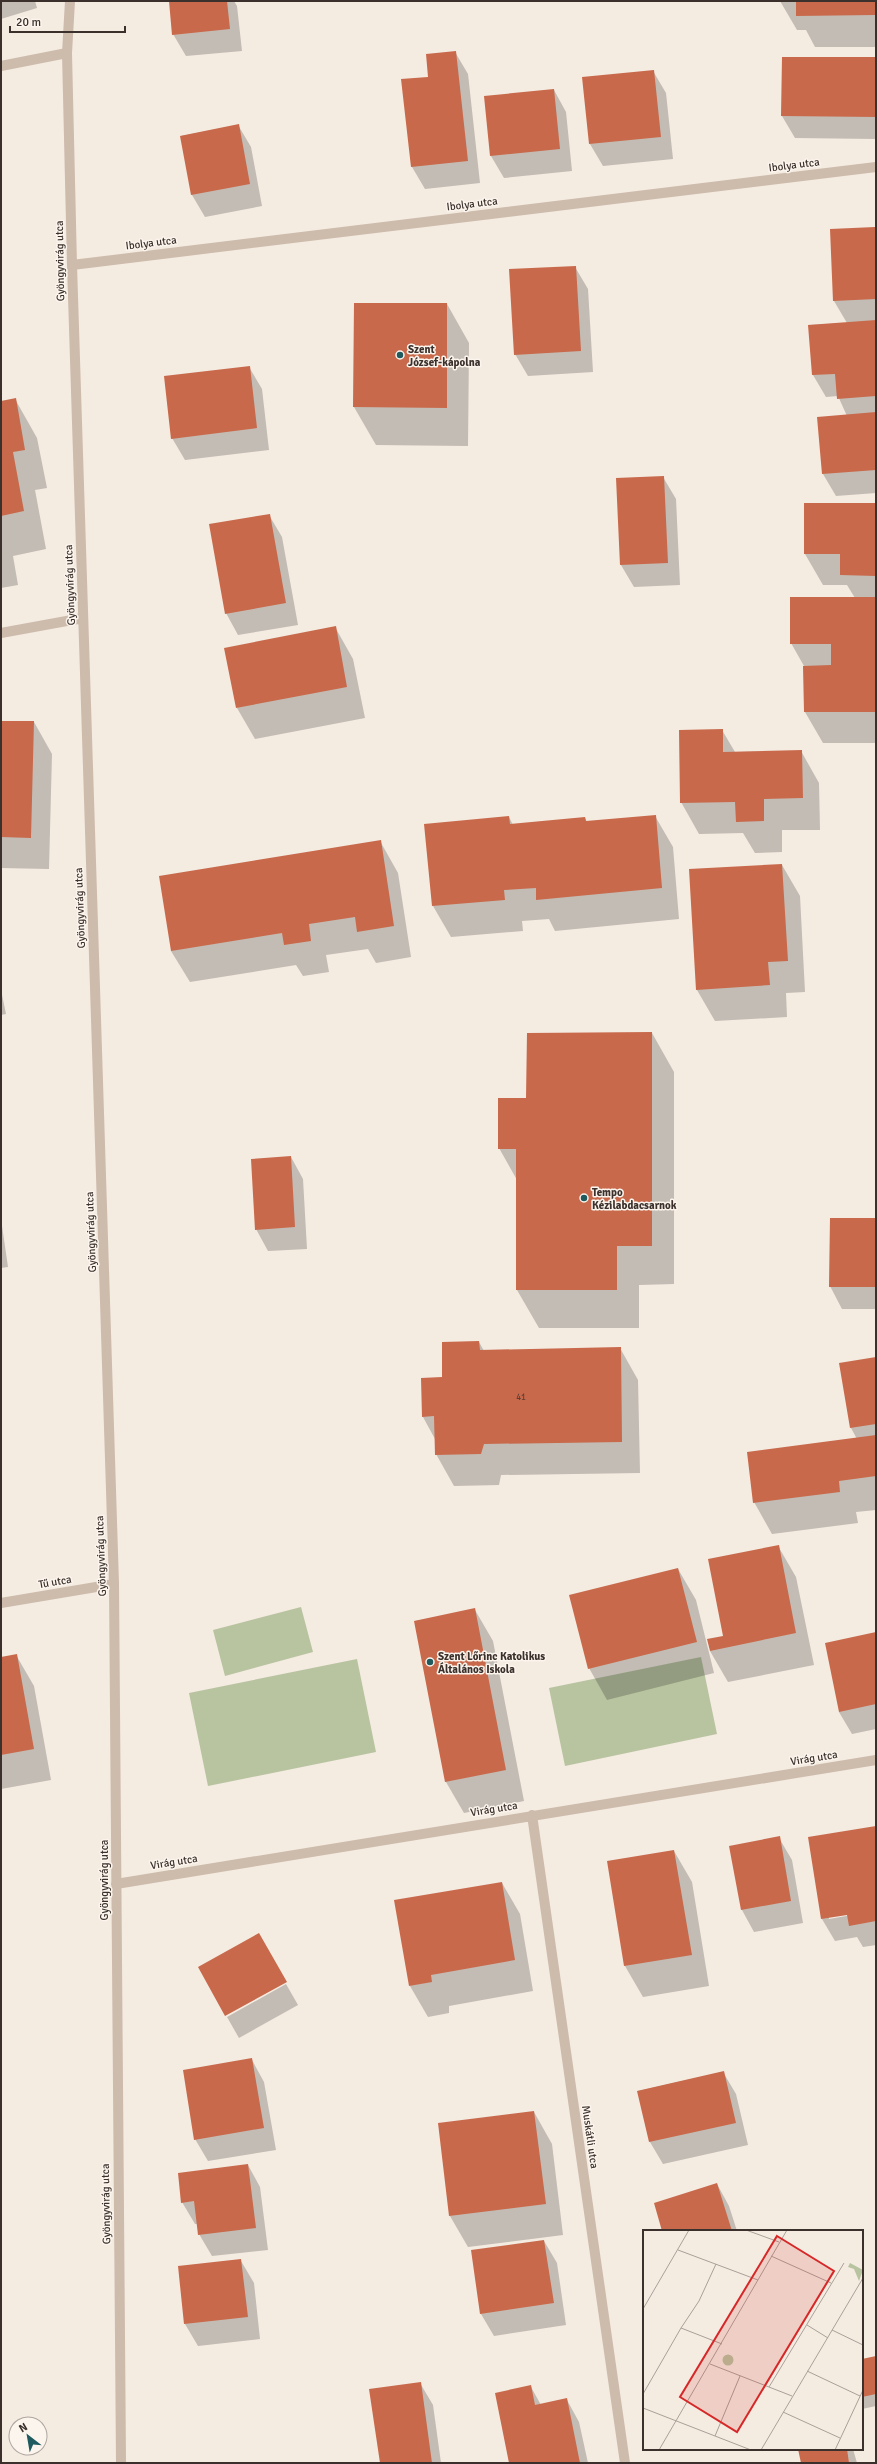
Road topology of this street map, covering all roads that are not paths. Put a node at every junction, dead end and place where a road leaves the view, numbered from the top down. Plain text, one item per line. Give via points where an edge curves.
1 (70, 1) edge
2 (67, 53) junction
3 (1, 66) edge
4 (876, 167) edge
5 (72, 265) junction
6 (83, 618) junction
7 (1, 633) edge
8 (114, 1584) junction
9 (1, 1603) edge
10 (876, 1760) edge
11 (532, 1815) junction
12 (116, 1884) junction
13 (121, 2463) edge
14 (625, 2463) edge

1 - 2 street, Gyöngyvirág utca
2 - 3 street
2 - 5 street, Gyöngyvirág utca
4 - 5 street, Ibolya utca
5 - 6 street, Gyöngyvirág utca
6 - 7 street
6 - 8 street, Gyöngyvirág utca
8 - 9 street, Tű utca
8 - 12 street, Gyöngyvirág utca
10 - 11 street, Virág utca
11 - 12 street, Virág utca
11 - 14 street, Muskátli utca
12 - 13 street, Gyöngyvirág utca

